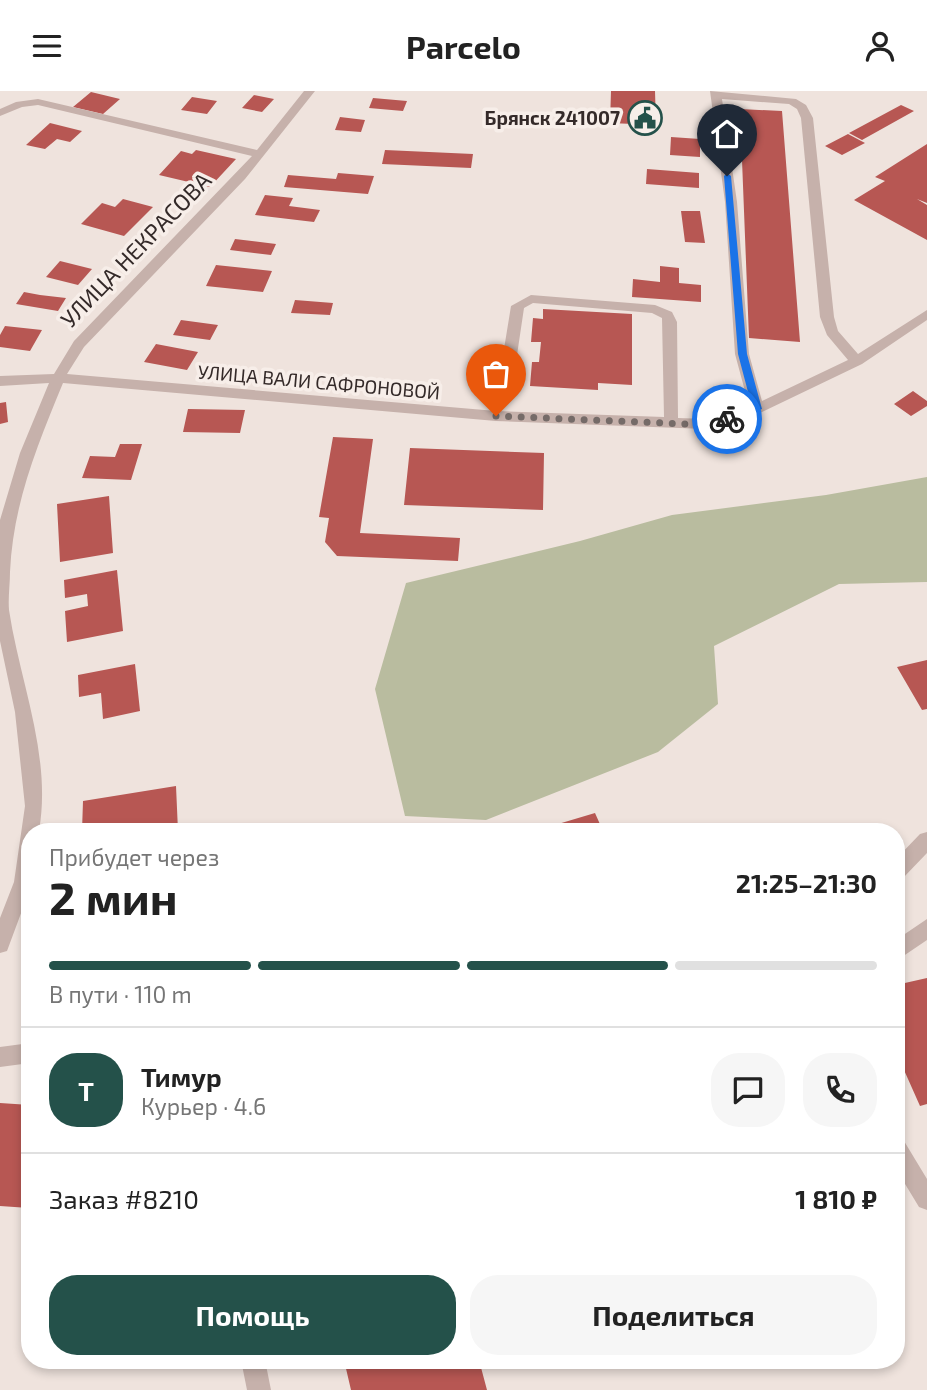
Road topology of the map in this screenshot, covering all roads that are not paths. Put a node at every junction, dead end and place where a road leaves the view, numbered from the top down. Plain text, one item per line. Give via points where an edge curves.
1 (310, 91) edge
2 (716, 93) edge
3 (0, 113) edge
4 (260, 154) junction
5 (927, 314) edge
6 (510, 355) dead end
7 (857, 361) junction
8 (58, 378) junction
9 (0, 381) edge
10 (757, 409) junction
11 (671, 423) junction
12 (32, 823) edge
13 (927, 840) edge
14 (905, 863) edge
15 (21, 887) edge
16 (927, 928) edge
17 (0, 944) edge
18 (905, 945) edge
19 (21, 1054) edge
20 (0, 1057) edge
21 (905, 1164) edge
22 (927, 1199) edge
23 (255, 1369) edge
24 (259, 1390) edge

1 - 4 street, УЛИЦА НЕКРАСОВА
2 - 7 street via 792,101 802,107 807,118 827,317 832,332
2 - 10 street via 731,202 743,354
3 - 4 street via 20,104 38,103
4 - 8 street, УЛИЦА НЕКРАСОВА via 85,336
5 - 7 street, УЛИЦА ВАЛИ САФРОНОВОЙ
6 - 11 street via 518,306 524,301 655,309 670,322
7 - 10 street, УЛИЦА ВАЛИ САФРОНОВОЙ
8 - 9 street, УЛИЦА ВАЛИ САФРОНОВОЙ
8 - 11 street, УЛИЦА ВАЛИ САФРОНОВОЙ via 382,408
8 - 12 street, УЛИЦА НЕКРАСОВА via 14,491 4,537 1,608 24,712 34,806
10 - 11 street, УЛИЦА ВАЛИ САФРОНОВОЙ via 706,424
13 - 14 street
15 - 17 street, УЛИЦА НЕКРАСОВА
16 - 18 street
19 - 20 street
21 - 22 street
23 - 24 street

